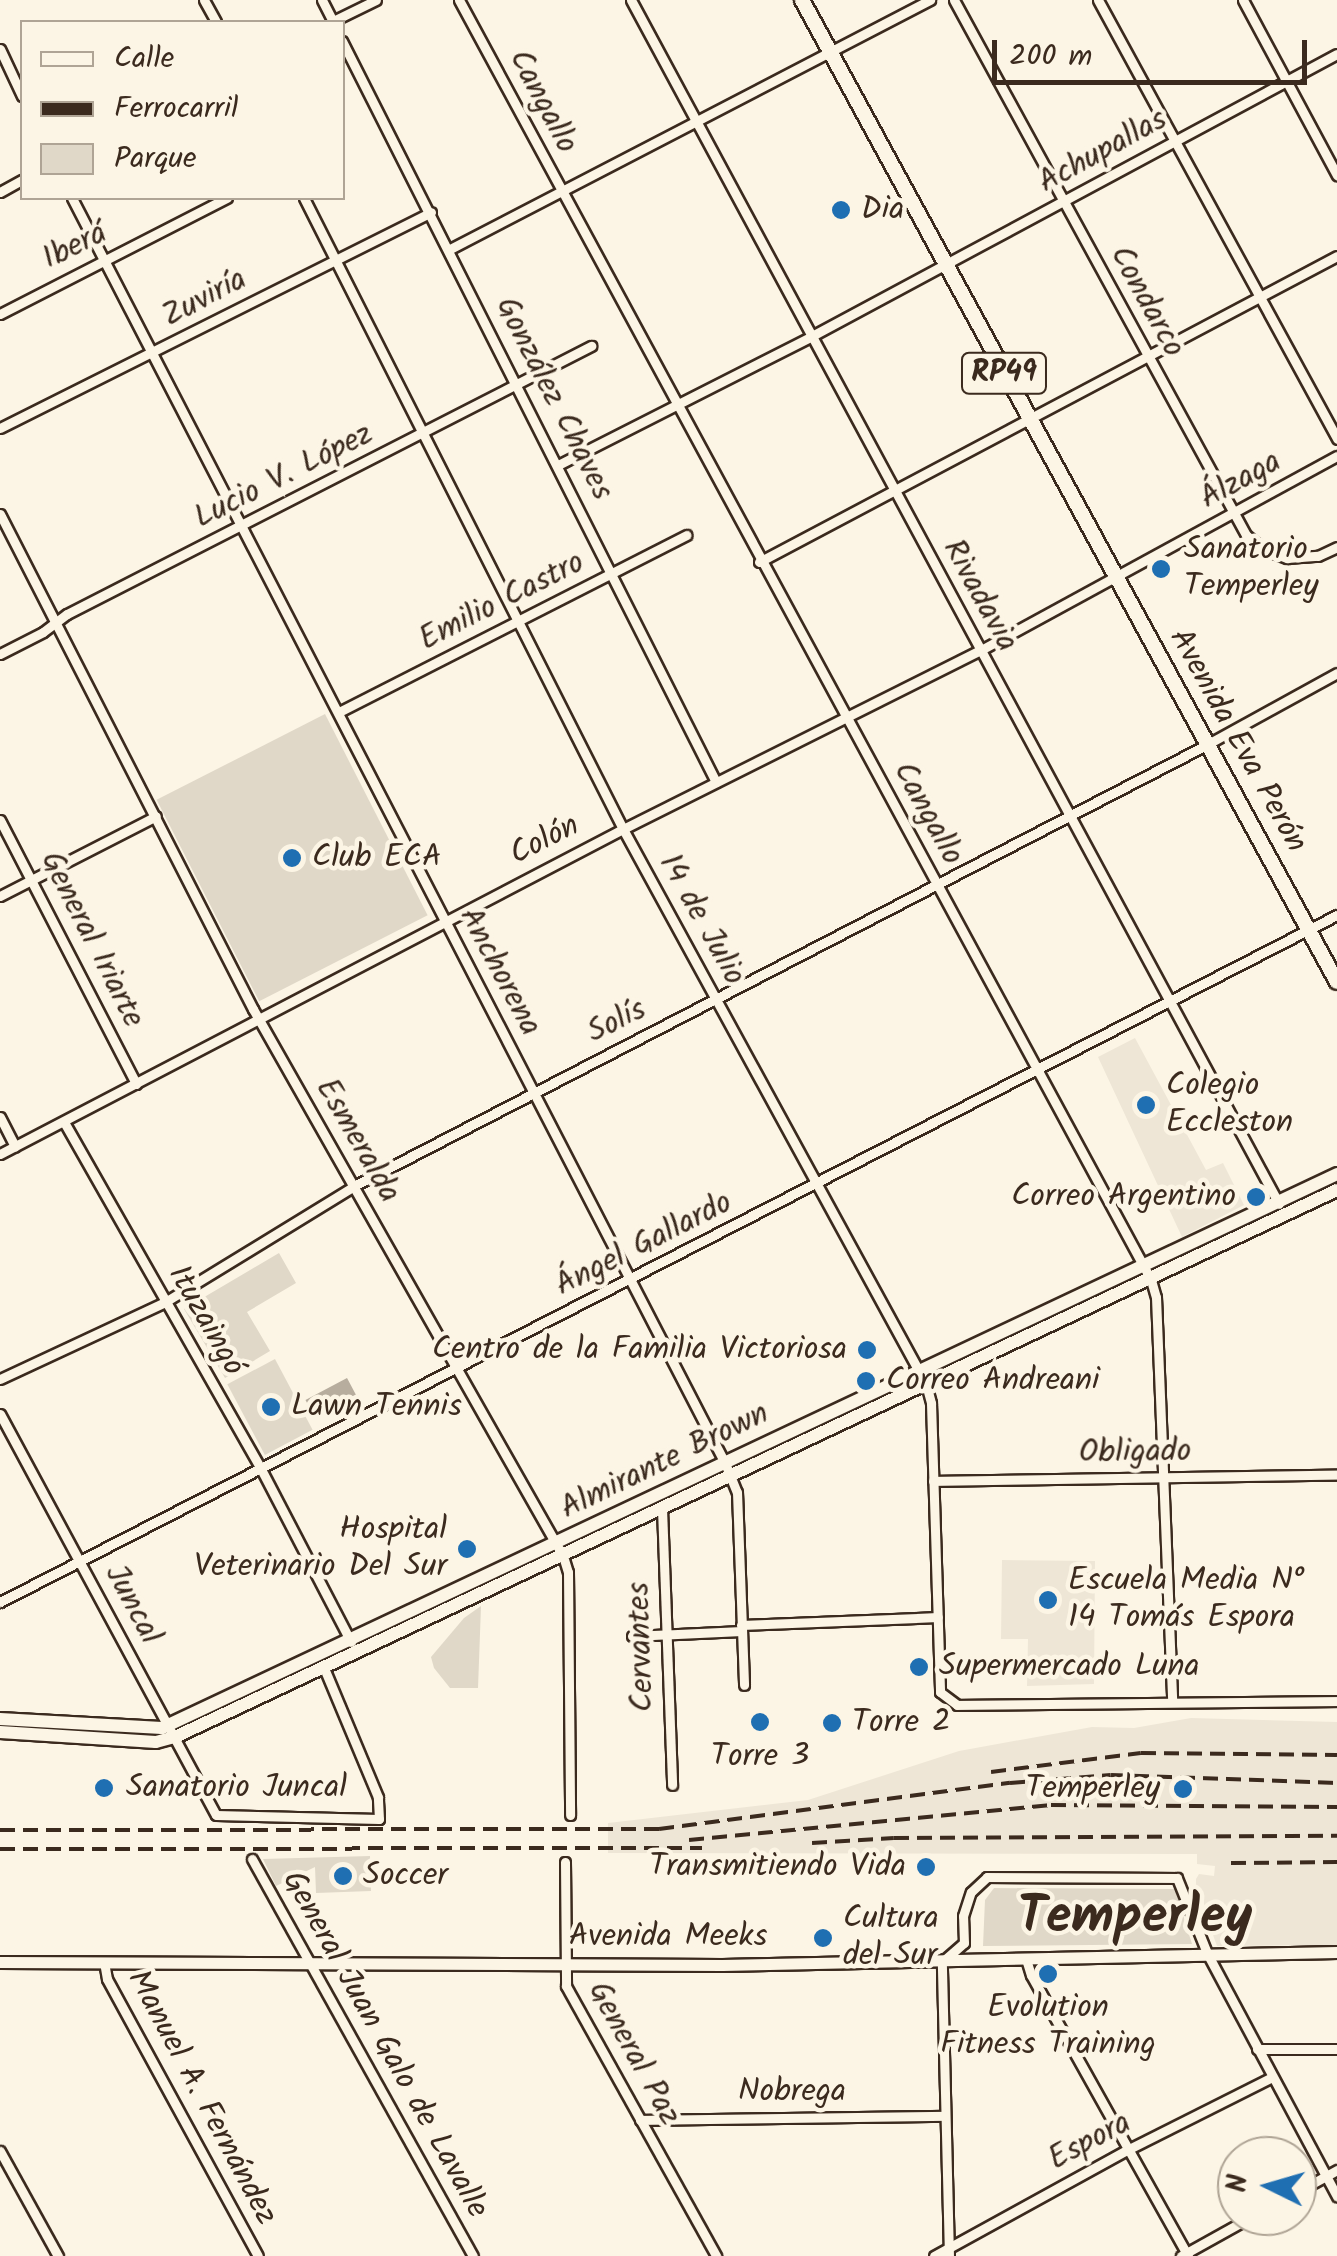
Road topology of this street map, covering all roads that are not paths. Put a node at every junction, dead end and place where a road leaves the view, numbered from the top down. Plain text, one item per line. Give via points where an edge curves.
1 (376, 0) edge
2 (460, 0) edge
3 (631, 0) edge
4 (802, 0) edge
5 (930, 0) edge
6 (954, 0) edge
7 (1098, 0) edge
8 (1242, 0) edge
9 (336, 20) edge
10 (345, 47) edge
11 (0, 49) edge
12 (830, 53) junction
13 (1337, 54) edge
14 (1288, 82) junction
15 (20, 92) edge
16 (696, 120) junction
17 (1176, 141) junction
18 (1337, 175) edge
19 (560, 190) junction
20 (73, 200) edge
21 (223, 200) edge
22 (305, 200) edge
23 (1062, 204) junction
24 (431, 212) junction
25 (450, 249) junction
26 (1337, 256) edge
27 (336, 258) junction
28 (106, 260) junction
29 (946, 265) junction
30 (1260, 299) junction
31 (0, 314) edge
32 (810, 337) junction
33 (592, 346) dead end
34 (153, 354) junction
35 (1149, 359) junction
36 (517, 385) junction
37 (676, 405) junction
38 (1030, 421) junction
39 (0, 428) edge
40 (424, 434) junction
41 (1337, 440) edge
42 (1337, 456) edge
43 (558, 465) junction
44 (894, 494) junction
45 (0, 514) edge
46 (1233, 514) junction
47 (244, 526) junction
48 (687, 535) dead end
49 (1334, 550) edge
50 (759, 562) junction
51 (1337, 564) edge
52 (613, 573) junction
53 (1116, 578) junction
54 (56, 623) junction
55 (518, 623) junction
56 (980, 650) junction
57 (0, 654) edge
58 (1337, 672) edge
59 (339, 712) junction
60 (845, 718) junction
61 (1208, 744) junction
62 (716, 782) junction
63 (156, 816) junction
64 (1069, 816) junction
65 (0, 820) edge
66 (622, 829) junction
67 (32, 879) junction
68 (936, 883) junction
69 (0, 896) edge
70 (1337, 915) edge
71 (444, 922) junction
72 (1309, 930) junction
73 (1337, 982) edge
74 (716, 1000) junction
75 (1168, 1002) junction
76 (258, 1018) junction
77 (1036, 1068) junction
78 (136, 1084) junction
79 (536, 1092) junction
80 (0, 1117) edge
81 (64, 1122) junction
82 (15, 1146) junction
83 (0, 1154) edge
84 (1337, 1174) edge
85 (817, 1184) junction
86 (354, 1186) junction
87 (1337, 1190) edge
88 (1282, 1209) junction
89 (1147, 1274) junction
90 (631, 1279) junction
91 (165, 1302) junction
92 (456, 1370) junction
93 (917, 1372) junction
94 (0, 1379) edge
95 (926, 1384) junction
96 (0, 1414) edge
97 (261, 1469) junction
98 (728, 1470) junction
99 (1337, 1475) edge
100 (1163, 1477) junction
101 (934, 1481) junction
102 (662, 1508) junction
103 (559, 1551) junction
104 (81, 1562) junction
105 (0, 1602) edge
106 (938, 1618) junction
107 (742, 1628) junction
108 (666, 1634) junction
109 (632, 1636) dead end
110 (353, 1646) junction
111 (324, 1668) junction
112 (744, 1684) dead end
113 (1172, 1701) junction
114 (1337, 1701) edge
115 (0, 1719) edge
116 (171, 1731) junction
117 (0, 1732) edge
118 (672, 1785) dead end
119 (570, 1815) dead end
120 (252, 1859) dead end
121 (564, 1862) dead end
122 (1337, 1952) edge
123 (1207, 1953) junction
124 (1026, 1959) junction
125 (0, 1962) edge
126 (104, 1962) junction
127 (942, 1962) junction
128 (312, 1964) junction
129 (564, 1966) junction
130 (1337, 2049) edge
131 (1257, 2050) junction
132 (1272, 2078) junction
133 (945, 2116) junction
134 (640, 2120) junction
135 (1127, 2150) junction
136 (0, 2152) edge
137 (1337, 2170) edge
138 (1326, 2176) junction
139 (1317, 2181) edge
140 (1337, 2196) edge
141 (1218, 2236) edge
142 (948, 2253) edge
143 (1185, 2255) edge
144 (58, 2256) edge
145 (258, 2256) edge
146 (472, 2256) edge
147 (716, 2256) edge
148 (934, 2256) edge

1 - 9 street
2 - 19 street, Cangallo
3 - 16 street, Rivadavia
4 - 12 main road, Avenida Eva Perón / RP49
5 - 12 street
6 - 23 street, Condarco
7 - 17 street
8 - 14 street
10 - 24 street, González Chaves
11 - 15 street
12 - 16 street
12 - 29 main road, Avenida Eva Perón / RP49
13 - 14 street, Achupallas
14 - 17 street, Achupallas
14 - 18 street
16 - 19 street
16 - 32 street, Rivadavia
17 - 23 street, Achupallas
17 - 30 street
19 - 25 street
19 - 37 street, Cangallo
20 - 28 street, Anchorena
21 - 28 street, Iberá
22 - 27 street, 14 de Julio
23 - 29 street, Achupallas
23 - 35 street, Condarco
24 - 25 street, González Chaves
24 - 27 street, Zuviría
25 - 36 street, González Chaves
26 - 30 street
27 - 34 street, Zuviría
27 - 40 street, 14 de Julio
28 - 31 street, Iberá
28 - 34 street, Anchorena
29 - 32 street
29 - 38 main road, Avenida Eva Perón / RP49
30 - 35 street
30 - 41 street
32 - 37 street
32 - 44 street, Rivadavia
33 - 36 street, Lucio V. López
34 - 39 street, Zuviría
34 - 47 street, Anchorena
35 - 38 street
35 - 46 street, Condarco
36 - 40 street, Lucio V. López
36 - 43 street, González Chaves
37 - 43 street
37 - 50 street, Cangallo
38 - 44 street
38 - 53 main road, Avenida Eva Perón / RP49
40 - 47 street, Lucio V. López
40 - 55 street, 14 de Julio
42 - 46 street, Álzaga
43 - 52 street, González Chaves
44 - 50 street
44 - 56 street, Rivadavia
45 - 54 street, Esmeralda
46 - 49 street, Condarco via 1246,535 1276,555 1302,558
46 - 53 street, Álzaga
47 - 54 street, Lucio V. López
47 - 59 street, Anchorena
48 - 52 street, Emilio Castro
49 - 51 street, Condarco
50 - 60 street, Cangallo
52 - 55 street, Emilio Castro
52 - 62 street, González Chaves
53 - 56 street, Colón
53 - 61 main road, Avenida Eva Perón / RP49
54 - 57 street, Lucio V. López
54 - 63 street, Esmeralda
55 - 59 street, Emilio Castro
55 - 66 street, 14 de Julio
56 - 60 street, Colón
56 - 64 street, Rivadavia
58 - 61 street, Solís
59 - 71 street, Anchorena
60 - 62 street, Colón
60 - 68 street, Cangallo
61 - 64 street, Solís
61 - 72 main road, Avenida Eva Perón / RP49
62 - 66 street, Colón
63 - 67 street
63 - 76 street, Esmeralda
64 - 68 street, Solís
64 - 75 street, Rivadavia
65 - 67 street, General Iriarte
66 - 71 street, Colón
66 - 74 street, 14 de Julio
67 - 69 street
67 - 78 street, General Iriarte
68 - 74 street, Solís
68 - 77 street, Cangallo
70 - 72 street, Ángel Gallardo
71 - 76 street, Colón
71 - 79 street, Anchorena
72 - 73 main road, Avenida Eva Perón / RP49
72 - 75 street, Ángel Gallardo
74 - 79 street, Solís
74 - 85 street, 14 de Julio
75 - 77 street, Ángel Gallardo
75 - 88 street, Rivadavia
76 - 78 street, Colón
76 - 86 street, Esmeralda
77 - 85 street, Ángel Gallardo
77 - 89 street, Cangallo
78 - 81 street, Colón
79 - 86 street, Solís
79 - 90 street, Anchorena
80 - 82 street
81 - 82 street, Colón
81 - 91 street, Ituzaingó
82 - 83 street, Colón
84 - 88 main road, Almirante Brown
85 - 90 street, Ángel Gallardo
85 - 93 street, 14 de Julio
86 - 91 street, Solís
86 - 92 street, Esmeralda
87 - 88 main road, Almirante Brown
88 - 89 main road, Almirante Brown
89 - 93 main road, Almirante Brown
89 - 95 main road, Almirante Brown
89 - 100 street, Cangallo via 1156,1297
90 - 92 street, Ángel Gallardo
90 - 98 street, Anchorena
91 - 94 street, Solís
91 - 97 street, Ituzaingó
92 - 97 street, Ángel Gallardo
92 - 103 street, Esmeralda
93 - 95 street, 14 de Julio
93 - 98 main road, Almirante Brown
95 - 98 main road, Almirante Brown
95 - 101 street
96 - 104 street, Juncal
97 - 104 street, Ángel Gallardo
97 - 110 street, Ituzaingó
98 - 102 main road, Almirante Brown
98 - 103 main road, Almirante Brown
98 - 107 street, Anchorena via 737,1492
99 - 100 street, Obligado
100 - 101 street, Obligado
100 - 113 street, Cangallo
101 - 106 street
102 - 103 main road, Almirante Brown
102 - 108 street, Cervantes
103 - 110 main road, Almirante Brown
103 - 119 street, Esmeralda via 568,1572
104 - 105 street, Ángel Gallardo
104 - 116 street, Juncal
106 - 107 street
106 - 113 street via 940,1692 958,1705
107 - 108 street
107 - 112 street, Anchorena
108 - 109 street
108 - 118 street, Cervantes
110 - 111 main road, Almirante Brown
110 - 116 main road, Almirante Brown
111 - 116 main road, Almirante Brown
111 - 116 street, Juncal via 378,1797 381,1816 374,1820 221,1817
113 - 114 street
115 - 116 main road, Almirante Brown
116 - 117 main road, Almirante Brown via 156,1742
120 - 128 street, General Juan Galo de Lavalle
121 - 129 street, General Paz
122 - 123 street, Avenida Meeks
123 - 124 street, Avenida Meeks
123 - 127 street via 1177,1878 987,1877 971,1892 964,1942
123 - 131 street
124 - 127 street, Avenida Meeks
124 - 135 street
125 - 126 street, Avenida Meeks
126 - 128 street, Avenida Meeks
126 - 145 street, Manuel A. Fernández via 107,1979
127 - 129 street, Avenida Meeks
127 - 133 street
128 - 129 street, Avenida Meeks
128 - 146 street, General Juan Galo de Lavalle
129 - 134 street, General Paz via 566,1986
130 - 131 street
131 - 132 street
132 - 135 street, Espora
132 - 138 street
133 - 134 street, Nobrega
133 - 142 street
134 - 147 street, General Paz
135 - 142 street, Espora
135 - 143 street
136 - 144 street
137 - 138 street
138 - 139 street
138 - 140 street
141 - 143 street
142 - 148 street, Espora

